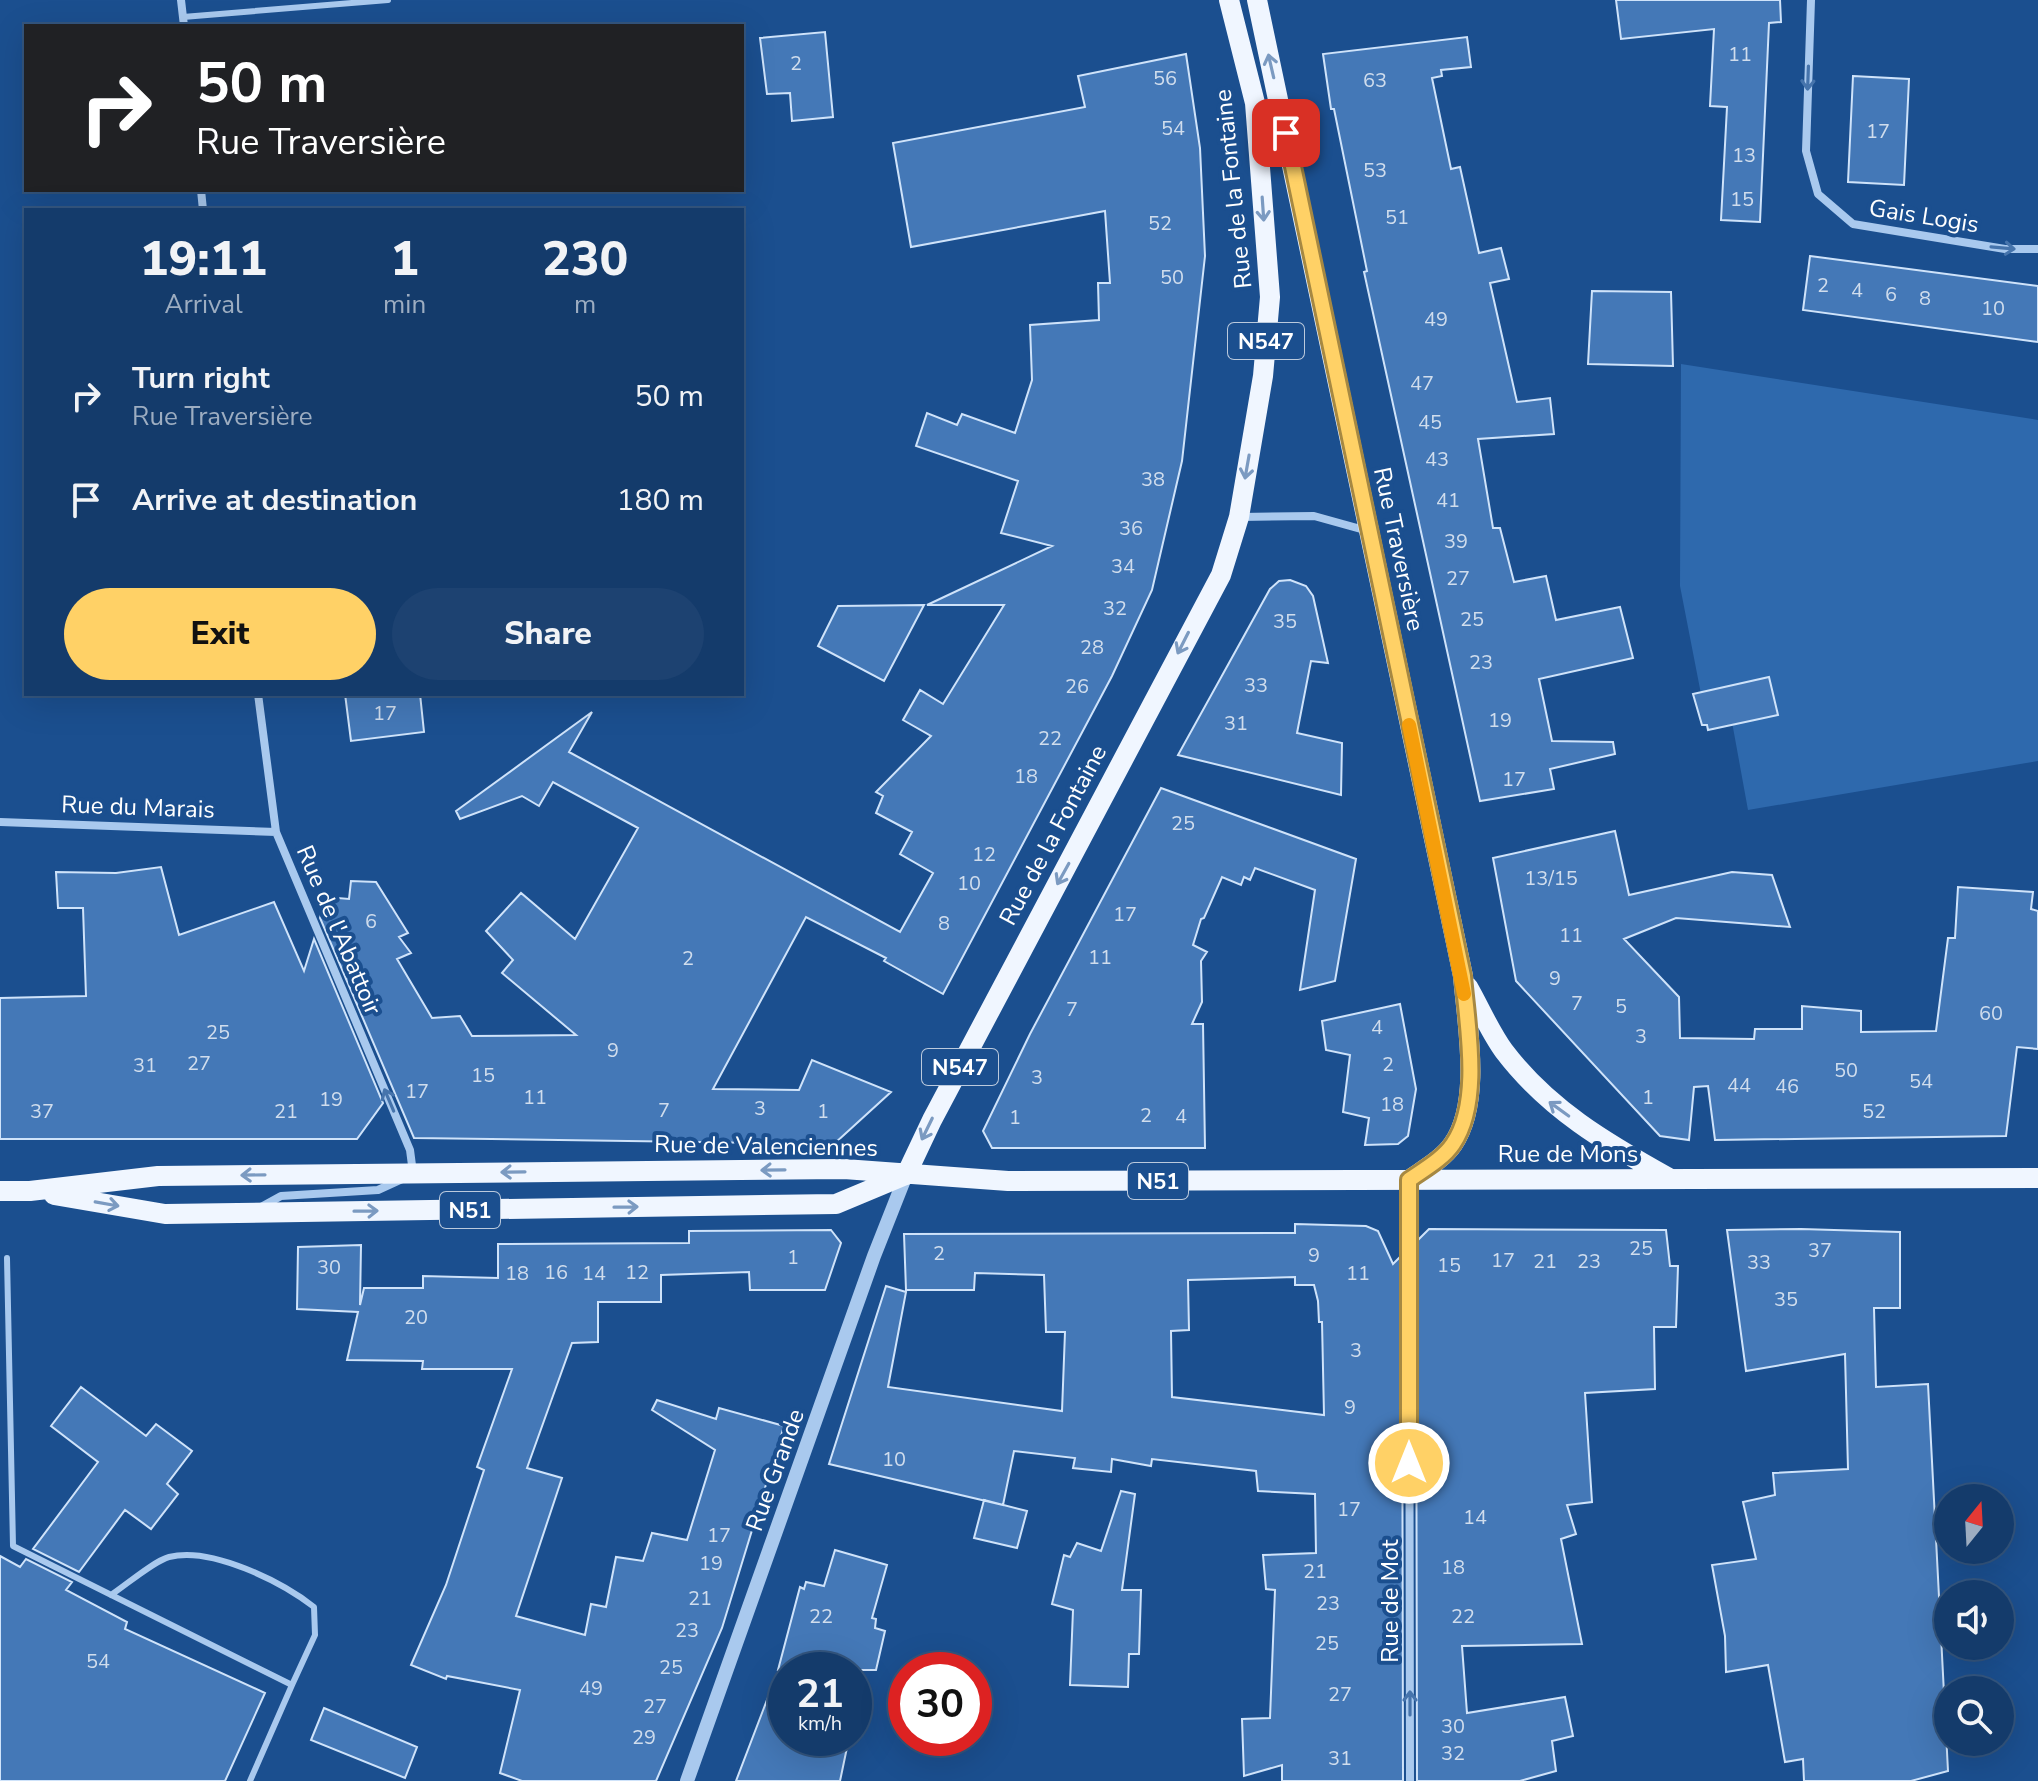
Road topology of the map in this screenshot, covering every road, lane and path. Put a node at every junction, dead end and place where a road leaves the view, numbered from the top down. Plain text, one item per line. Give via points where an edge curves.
1 (181, 0) edge
2 (388, 0) edge
3 (1229, 0) edge
4 (1257, 0) edge
5 (1811, 0) edge
6 (183, 22) edge
7 (2038, 249) edge
8 (1239, 517) junction
9 (1368, 531) junction
10 (258, 696) edge
11 (0, 822) edge
12 (276, 832) junction
13 (1463, 976) junction
14 (413, 1173) junction
15 (906, 1175) junction
16 (2038, 1178) edge
17 (1409, 1180) junction
18 (1672, 1180) junction
19 (0, 1191) edge
20 (30, 1191) junction
21 (252, 1213) junction
22 (7, 1258) dead end
23 (111, 1595) junction
24 (292, 1685) junction
25 (250, 1781) edge
26 (687, 1781) edge
27 (1410, 1781) edge

1 - 6 street
2 - 6 lane
3 -> 8 main road, Rue de la Fontaine / N547 via 1255,103 1270,297 1263,376
9 -> 4 main road, Rue Traversière / N547
5 -> 7 street, Gais Logis via 1806,151 1818,194 1853,224 2005,249
8 - 9 street via 1314,516
8 -> 15 main road, Rue de la Fontaine / N547 via 1221,575
9 - 13 main road, Rue Traversière / N547
10 - 12 street, Rue de l'Abattoir
11 - 12 street, Rue du Marais
14 -> 12 street, Rue de l'Abattoir via 410,1150
13 - 17 main road, Rue Traversière via 1471,1060 1466,1109 1453,1144
18 -> 13 main road, Rue Traversière via 1602,1141 1547,1101 1503,1049
15 -> 14 main road, Rue de Valenciennes / N51 via 844,1169
14 -> 20 main road, Rue de Valenciennes / N51 via 158,1176
14 - 21 street via 378,1190 281,1196
15 - 17 main road, Rue de Mons / N51 via 1008,1181
21 -> 15 main road, Rue de Valenciennes / N51 via 836,1204
15 - 26 street, Rue Grande
16 - 18 main road, Rue de Mons / N51
17 - 18 main road, Rue de Mons / N51
27 -> 17 street, Rue de Mot
19 - 20 main road, Rue de Valenciennes / N51
20 -> 21 main road, Rue de Valenciennes / N51 via 165,1214
22 - 23 lane via 13,1546
23 - 24 lane
23 - 24 lane via 169,1557 218,1558 294,1591 314,1607 315,1635
24 - 25 lane

